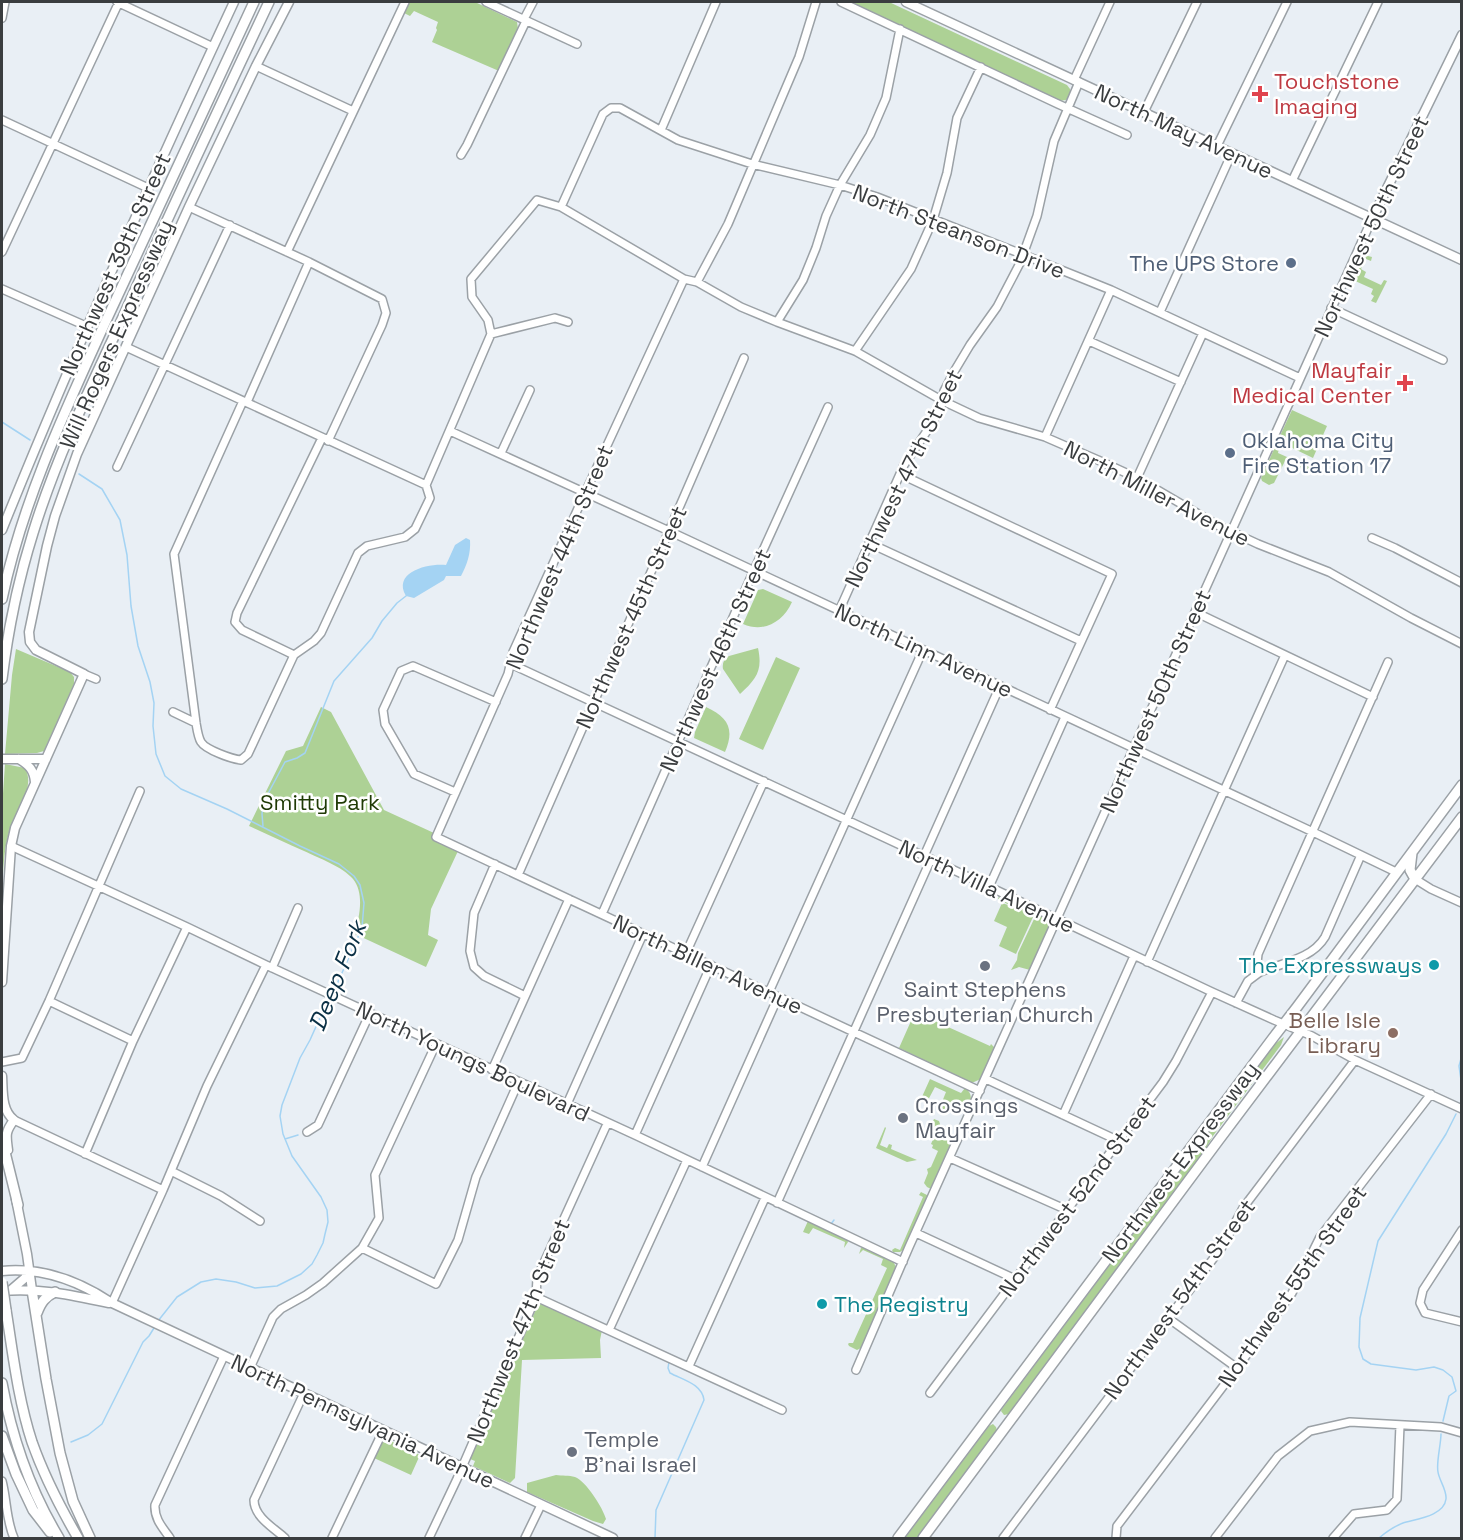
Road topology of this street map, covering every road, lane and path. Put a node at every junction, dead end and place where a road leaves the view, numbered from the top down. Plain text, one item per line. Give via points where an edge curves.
1 (5, 2) edge
2 (118, 2) edge
3 (234, 2) edge
4 (254, 2) edge
5 (268, 2) edge
6 (274, 2) edge
7 (289, 2) edge
8 (405, 2) edge
9 (486, 2) edge
10 (532, 2) edge
11 (716, 2) edge
12 (816, 2) edge
13 (841, 2) edge
14 (908, 2) edge
15 (1110, 2) edge
16 (1197, 2) edge
17 (1287, 2) edge
18 (1378, 2) edge
19 (2, 18) edge
20 (525, 20) junction
21 (256, 28) junction
22 (900, 29) junction
23 (1461, 35) edge
24 (577, 44) dead end
25 (213, 47) junction
26 (1458, 53) edge
27 (256, 66) junction
28 (981, 67) junction
29 (1076, 81) junction
30 (1067, 108) junction
31 (353, 111) junction
32 (1144, 112) junction
33 (2, 120) edge
34 (660, 130) junction
35 (1127, 135) dead end
36 (52, 143) junction
37 (1217, 146) junction
38 (1232, 153) junction
39 (461, 155) dead end
40 (752, 164) junction
41 (1292, 181) junction
42 (840, 185) junction
43 (148, 188) junction
44 (189, 207) junction
45 (561, 207) junction
46 (1372, 219) junction
47 (933, 220) junction
48 (230, 225) junction
49 (2, 252) edge
50 (288, 252) junction
51 (1024, 255) junction
52 (1461, 260) edge
53 (309, 262) junction
54 (684, 279) junction
55 (697, 282) junction
56 (2, 289) edge
57 (1111, 290) junction
58 (1331, 308) junction
59 (1160, 312) junction
60 (568, 322) dead end
61 (777, 322) junction
62 (86, 326) junction
63 (1203, 333) junction
64 (491, 334) junction
65 (1089, 341) junction
66 (126, 347) junction
67 (855, 351) junction
68 (744, 358) dead end
69 (1443, 360) dead end
70 (164, 364) junction
71 (1300, 378) junction
72 (1180, 382) junction
73 (530, 390) dead end
74 (943, 401) junction
75 (245, 402) junction
76 (828, 407) dead end
77 (450, 431) junction
78 (1046, 437) junction
79 (325, 439) junction
80 (501, 453) junction
81 (117, 467) dead end
82 (900, 474) junction
83 (1137, 478) junction
84 (426, 485) junction
85 (585, 493) junction
86 (2, 530) edge
87 (669, 531) junction
88 (1231, 532) junction
89 (1372, 538) dead end
90 (869, 543) junction
91 (754, 572) junction
92 (1461, 583) edge
93 (2, 600) edge
94 (839, 611) junction
95 (1195, 612) junction
96 (1081, 641) junction
97 (1461, 644) edge
98 (923, 650) junction
99 (294, 655) junction
100 (1285, 655) junction
101 (1388, 662) dead end
102 (512, 664) junction
103 (84, 674) junction
104 (2, 679) edge
105 (96, 679) dead end
106 (1000, 686) junction
107 (1373, 697) junction
108 (496, 702) junction
109 (594, 702) junction
110 (1050, 710) junction
111 (173, 712) dead end
112 (1065, 717) junction
113 (196, 723) junction
114 (678, 741) junction
115 (1134, 749) junction
116 (2, 759) edge
117 (19, 759) junction
118 (46, 759) junction
119 (764, 781) junction
120 (35, 784) junction
121 (1461, 784) edge
122 (141, 791) dead end
123 (1224, 791) junction
124 (455, 792) junction
125 (1461, 818) edge
126 (847, 820) junction
127 (1313, 832) junction
128 (436, 837) joint
129 (11, 846) junction
130 (1412, 850) junction
131 (1361, 855) junction
132 (927, 857) junction
133 (495, 864) junction
134 (1396, 872) junction
135 (518, 875) junction
136 (1415, 879) junction
137 (98, 887) junction
138 (989, 887) junction
139 (569, 899) junction
140 (1461, 903) edge
141 (298, 908) dead end
142 (602, 914) junction
143 (1057, 919) junction
144 (187, 927) junction
145 (643, 934) junction
146 (686, 953) junction
147 (1134, 956) junction
148 (1147, 962) junction
149 (711, 965) junction
150 (269, 966) junction
151 (1260, 972) junction
152 (2, 982) edge
153 (769, 992) junction
154 (1212, 992) junction
155 (525, 996) junction
156 (778, 997) junction
157 (49, 1002) junction
158 (1236, 1003) junction
159 (370, 1013) junction
160 (1284, 1024) junction
161 (1301, 1031) junction
162 (854, 1032) junction
163 (133, 1041) junction
164 (436, 1044) junction
165 (1355, 1059) junction
166 (2, 1062) edge
167 (492, 1070) junction
168 (2, 1076) edge
169 (986, 1079) junction
170 (518, 1083) junction
171 (980, 1091) junction
172 (1431, 1094) junction
173 (567, 1104) junction
174 (1458, 1107) edge
175 (1063, 1115) junction
176 (14, 1120) junction
177 (607, 1124) junction
178 (307, 1132) dead end
179 (635, 1135) junction
180 (2, 1140) edge
181 (1119, 1141) junction
182 (85, 1154) junction
183 (950, 1158) junction
184 (687, 1160) junction
185 (702, 1167) junction
186 (171, 1171) junction
187 (163, 1190) junction
188 (765, 1198) junction
189 (777, 1203) junction
190 (18, 1205) junction
191 (1067, 1210) junction
192 (260, 1221) dead end
193 (1461, 1230) edge
194 (916, 1233) junction
195 (362, 1248) junction
196 (27, 1254) junction
197 (903, 1262) junction
198 (2, 1270) edge
199 (29, 1270) junction
200 (44, 1272) junction
201 (1015, 1279) junction
202 (2, 1282) edge
203 (11, 1290) junction
204 (32, 1290) junction
205 (2, 1291) edge
206 (55, 1292) junction
207 (536, 1297) junction
208 (112, 1303) junction
209 (36, 1315) junction
210 (1168, 1318) junction
211 (1461, 1322) edge
212 (609, 1330) junction
213 (224, 1356) junction
214 (689, 1366) junction
215 (250, 1368) junction
216 (1237, 1368) junction
217 (856, 1370) dead end
218 (2, 1383) edge
219 (304, 1393) junction
220 (930, 1393) dead end
221 (782, 1410) dead end
222 (1400, 1425) junction
223 (383, 1431) junction
224 (1461, 1432) edge
225 (2, 1436) edge
226 (462, 1467) junction
227 (2, 1480) edge
228 (541, 1505) junction
229 (14, 1539) edge
230 (57, 1539) edge
231 (78, 1539) edge
232 (90, 1539) edge
233 (170, 1539) edge
234 (285, 1539) edge
235 (332, 1539) edge
236 (429, 1539) edge
237 (525, 1539) edge
238 (613, 1539) edge
239 (898, 1539) edge
240 (923, 1539) edge
241 (1003, 1539) edge
242 (1116, 1539) edge
243 (1215, 1539) edge
244 (1333, 1539) edge

1 - 19 street
2 - 25 street
2 - 36 street
3 - 25 main road, Northwest 39th Street
4 - 93 highway, Will Rogers Expressway via 51,447 21,528
5 - 21 highway, Will Rogers Expressway
6 - 21 highway
7 - 27 main road, Northwest 39th Street
8 - 31 street
9 - 20 street
10 - 20 street
11 - 34 street
12 - 40 street via 799,57
13 - 22 street
14 - 29 main road, North May Avenue
15 - 29 street, Northwest 47th Street
16 - 32 street
17 - 37 street
18 - 41 street
20 - 24 street
20 - 39 street
21 - 104 highway, Will Rogers Expressway via 55,472 24,565
22 - 28 street
22 - 42 street via 886,98 870,135
23 - 26 main road, Northwest 50th Street
25 - 43 main road, Northwest 39th Street
26 - 46 main road, Northwest 50th Street
27 - 31 street
27 - 44 main road, Northwest 39th Street
28 - 30 street
28 - 47 street via 957,118 948,173
29 - 30 street, Northwest 47th Street
29 - 32 main road, North May Avenue
30 - 35 street
30 - 51 street, Northwest 47th Street via 1050,153
31 - 50 street
32 - 37 main road, North May Avenue
33 - 36 street
34 - 40 street, North Steanson Drive via 678,140
34 - 45 street, North Steanson Drive via 620,108 603,114
36 - 43 street
36 - 49 street
37 - 38 main road, North May Avenue
38 - 41 main road, North May Avenue
38 - 59 street
40 - 42 street, North Steanson Drive
40 - 55 street via 728,224
41 - 46 main road, North May Avenue
42 - 47 street, North Steanson Drive
42 - 61 street via 803,280
43 - 62 main road, Northwest 39th Street
44 - 48 street
44 - 66 main road, Northwest 39th Street
45 - 54 street, North Miller Avenue
45 - 64 street via 537,200 471,279 472,297 488,320
46 - 52 main road, North May Avenue
46 - 58 street, Northwest 50th Street
47 - 51 street, North Steanson Drive
47 - 67 street via 911,269
48 - 50 street
48 - 70 street
50 - 53 street
51 - 57 street, North Steanson Drive
51 - 74 street, Northwest 47th Street via 997,307 955,370
53 - 75 street
53 - 79 street via 382,299 386,313
54 - 55 street, North Miller Avenue
54 - 85 street, Northwest 44th Street
55 - 61 street, North Miller Avenue
56 - 62 street
57 - 59 street, North Steanson Drive
57 - 65 street
58 - 69 street
58 - 71 street, Northwest 50th Street
59 - 63 street, North Steanson Drive
60 - 64 street via 555,318
61 - 67 street, North Miller Avenue
62 - 86 main road, Northwest 39th Street
63 - 71 street, North Steanson Drive
63 - 72 street
64 - 77 street
65 - 72 street
65 - 78 street
66 - 70 street
66 - 103 main road, Northwest 39th Street via 55,516 29,632 36,650
67 - 74 street, North Miller Avenue
68 - 87 street, Northwest 45th Street
70 - 75 street
70 - 81 street
71 - 88 street, Northwest 50th Street
72 - 83 street
73 - 80 street
74 - 78 street, North Miller Avenue via 979,418
74 - 82 street, Northwest 47th Street
75 - 79 street
75 - 113 street via 174,554
76 - 91 street, Northwest 46th Street
77 - 80 street, North Linn Avenue
77 - 84 street
78 - 83 street, North Miller Avenue
79 - 84 street
79 - 99 street via 235,622 242,630
80 - 85 street, North Linn Avenue
82 - 90 street, Northwest 47th Street
82 - 96 street via 1112,574
83 - 88 street, North Miller Avenue
84 - 99 street via 430,498 415,529 405,537 367,546 358,553 321,633
85 - 87 street, North Linn Avenue
85 - 102 street, Northwest 44th Street via 513,652
87 - 91 street, North Linn Avenue
87 - 109 street, Northwest 45th Street
88 - 95 street, Northwest 50th Street
88 - 97 street, North Miller Avenue via 1329,572
89 - 92 street
90 - 94 street, Northwest 47th Street
90 - 96 street
91 - 94 street, North Linn Avenue
91 - 114 street, Northwest 46th Street
94 - 98 street, North Linn Avenue
95 - 100 street
95 - 115 street, Northwest 50th Street
96 - 110 street
98 - 106 street, North Linn Avenue
98 - 126 street
99 - 113 street via 248,754 241,760 204,745
100 - 107 street
100 - 123 street
101 - 107 street
102 - 108 street, Northwest 44th Street
102 - 109 street, North Villa Avenue
103 - 105 street
103 - 118 main road
106 - 110 street, North Linn Avenue
106 - 132 street
107 - 127 street
108 - 124 street, Northwest 44th Street
108 - 124 street via 413,666 401,671 383,710 386,724 414,774
109 - 114 street, North Villa Avenue
109 - 135 street, Northwest 45th Street
110 - 112 street, North Linn Avenue
111 - 113 street
112 - 115 street, North Linn Avenue
112 - 138 street
114 - 119 street, North Villa Avenue
114 - 142 street, Northwest 46th Street
115 - 123 street, North Linn Avenue
115 - 143 street, Northwest 50th Street
116 - 117 main road
117 - 118 main road
117 - 120 main road via 31,769
118 - 120 main road
119 - 126 street, North Villa Avenue
119 - 146 street
120 - 129 main road
121 - 130 highway, Northwest Expressway
122 - 137 street
123 - 127 street, North Linn Avenue
123 - 148 street
124 - 128 street, Northwest 44th Street
125 - 136 highway, Northwest Expressway
126 - 132 street, North Villa Avenue
126 - 153 street
127 - 131 street, North Linn Avenue
127 - 151 street via 1258,954
128 - 133 street, North Billen Avenue
129 - 137 street, North Youngs Boulevard
129 - 152 main road
130 - 134 highway, Northwest Expressway
130 - 136 highway via 1410,870
131 - 134 street, North Linn Avenue
131 - 151 street via 1318,946 1308,954
132 - 138 street, North Villa Avenue
132 - 162 street
133 - 135 street, North Billen Avenue
133 - 155 street via 474,913 470,951 474,967 484,976
134 - 160 highway, Northwest Expressway
135 - 139 street, North Billen Avenue
136 - 140 street
136 - 161 highway, Northwest Expressway
137 - 144 street, North Youngs Boulevard
137 - 157 street
138 - 143 street, North Villa Avenue
139 - 142 street, North Billen Avenue
139 - 155 street
141 - 150 street
142 - 145 street, North Billen Avenue
143 - 147 street, North Villa Avenue
143 - 169 street, Northwest 50th Street
144 - 150 street, North Youngs Boulevard
144 - 163 street
145 - 146 street, North Billen Avenue
145 - 173 street
146 - 149 street, North Billen Avenue
147 - 148 street, North Villa Avenue
147 - 175 street
148 - 154 street, North Villa Avenue
149 - 153 street, North Billen Avenue
149 - 179 street
150 - 159 street, North Youngs Boulevard
150 - 186 street via 207,1086
151 - 158 street via 1248,981
153 - 156 street, North Billen Avenue
154 - 158 street, North Villa Avenue
154 - 181 street, Northwest 52nd Street via 1163,1082
155 - 167 street
156 - 162 street, North Billen Avenue
156 - 185 street
157 - 163 street
157 - 166 street via 22,1058
158 - 160 street, North Villa Avenue
159 - 164 street, North Youngs Boulevard
159 - 178 street via 318,1125
160 - 161 street, North Villa Avenue
160 - 239 highway, Northwest Expressway
161 - 165 street, North Villa Avenue
161 - 240 highway, Northwest Expressway
162 - 171 street, North Billen Avenue
162 - 189 street
163 - 182 street
164 - 167 street, North Youngs Boulevard
164 - 195 street via 375,1175 379,1218
165 - 172 street, North Villa Avenue
165 - 210 street, Northwest 54th Street via 1243,1208 1222,1247
167 - 170 street, North Youngs Boulevard
168 - 176 main road via 5,1107
169 - 171 street, Northwest 50th Street
169 - 175 street
170 - 173 street, North Youngs Boulevard
170 - 195 street via 476,1177 458,1240 436,1284
171 - 183 street, Northwest 50th Street
172 - 174 street, North Villa Avenue
172 - 216 street, Northwest 55th Street via 1320,1237 1292,1293
173 - 177 street, North Youngs Boulevard
175 - 181 street
176 - 182 street
176 - 190 main road via 6,1136
177 - 179 street, North Youngs Boulevard
177 - 207 street, Northwest 47th Street via 537,1278
179 - 184 street, North Youngs Boulevard
180 - 190 highway
181 - 191 street, Northwest 52nd Street
182 - 187 street
183 - 191 street
183 - 194 street, Northwest 50th Street
184 - 185 street, North Youngs Boulevard
184 - 212 street
185 - 188 street, North Youngs Boulevard
186 - 187 street
186 - 192 street
187 - 208 street
188 - 189 street, North Youngs Boulevard
188 - 214 street
189 - 197 street, North Youngs Boulevard
190 - 196 main road
191 - 201 street, Northwest 52nd Street
193 - 211 street via 1423,1290 1420,1303 1425,1313
194 - 197 street, Northwest 50th Street
194 - 201 street
195 - 215 street via 323,1284 273,1317
196 - 199 main road
196 - 200 main road
197 - 217 street, Northwest 50th Street
198 - 199 main road, North Pennsylvania Avenue
199 - 200 main road, North Pennsylvania Avenue
199 - 203 main road
199 - 204 main road
200 - 208 main road, North Pennsylvania Avenue via 76,1282
201 - 220 street, Northwest 52nd Street
202 - 231 highway, bridge via 16,1380 32,1443 50,1488
203 - 204 main road, North Pennsylvania Avenue
203 - 205 main road, North Pennsylvania Avenue
204 - 206 main road, North Pennsylvania Avenue
204 - 209 highway
206 - 208 main road, North Pennsylvania Avenue
206 - 209 highway via 41,1302
207 - 212 street
207 - 226 street, Northwest 47th Street
208 - 213 main road, North Pennsylvania Avenue
209 - 232 highway via 64,1472
210 - 216 street
210 - 241 street, Northwest 54th Street
212 - 214 street
213 - 215 main road, North Pennsylvania Avenue
213 - 233 street via 157,1498 154,1512
214 - 221 street
215 - 219 main road, North Pennsylvania Avenue
216 - 242 street, Northwest 55th Street via 1117,1526
218 - 230 highway via 10,1423 30,1482
219 - 223 main road, North Pennsylvania Avenue
219 - 234 street via 254,1500 259,1515
222 - 224 street
222 - 243 street via 1350,1422 1310,1431 1278,1456
222 - 244 street via 1397,1499 1388,1510 1354,1514
223 - 226 main road, North Pennsylvania Avenue
223 - 235 street
225 - 230 highway via 33,1510
226 - 228 main road, North Pennsylvania Avenue
226 - 236 street, Northwest 47th Street
227 - 229 street
228 - 237 street
228 - 238 main road, North Pennsylvania Avenue

